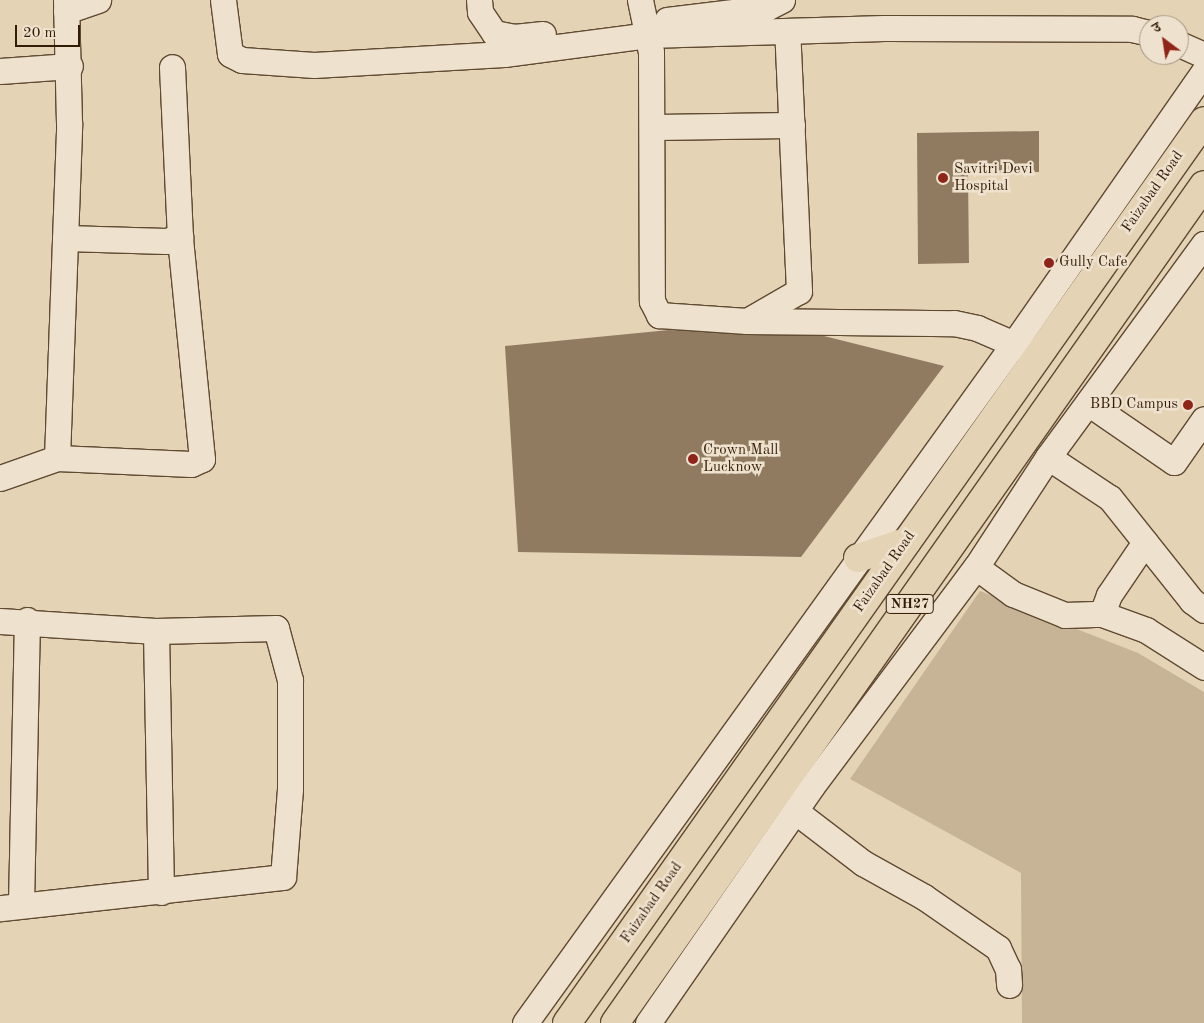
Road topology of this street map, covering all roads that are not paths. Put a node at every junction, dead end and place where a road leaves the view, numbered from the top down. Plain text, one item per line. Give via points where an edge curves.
1 (98, 0) edge
2 (224, 0) edge
3 (479, 0) edge
4 (782, 0) edge
5 (66, 6) edge
6 (644, 19) edge
7 (787, 31) junction
8 (1139, 31) edge
9 (1189, 48) edge
10 (1204, 55) edge
11 (70, 66) junction
12 (172, 67) dead end
13 (0, 71) edge
14 (1204, 71) edge
15 (1204, 121) edge
16 (792, 125) junction
17 (652, 127) junction
18 (1204, 185) edge
19 (180, 237) junction
20 (65, 238) junction
21 (1204, 244) edge
22 (747, 321) junction
23 (1026, 349) junction
24 (1088, 402) junction
25 (1204, 419) edge
26 (1048, 457) junction
27 (57, 458) junction
28 (0, 478) edge
29 (906, 542) junction
30 (1145, 542) junction
31 (858, 558) junction
32 (976, 567) junction
33 (1204, 610) edge
34 (1102, 614) junction
35 (27, 620) junction
36 (0, 621) edge
37 (156, 631) junction
38 (1204, 667) edge
39 (795, 811) junction
40 (162, 892) junction
41 (11, 906) edge
42 (1009, 985) dead end
43 (525, 1023) edge
44 (567, 1023) edge
45 (615, 1023) edge
46 (648, 1023) edge

1 - 5 street
2 - 6 street via 225,42 230,54 242,60 314,65 504,54
3 - 6 street via 480,12 494,33 514,37
4 - 6 street via 766,8
5 - 11 street
6 - 7 street
6 - 17 street
7 - 8 street via 884,28
7 - 16 street
9 - 10 street
11 - 13 street
11 - 20 street
12 - 19 street
14 - 23 street
15 - 23 highway, Faizabad Road / NH27
16 - 17 street
16 - 22 street via 799,290
17 - 22 street via 654,310 666,317
18 - 45 highway, NH27
19 - 20 street via 166,241
19 - 27 street via 202,459 190,464
20 - 27 street
21 - 24 street
22 - 23 street via 954,324 977,328
23 - 29 highway, Faizabad Road / NH27
23 - 31 street
24 - 25 street via 1174,462
24 - 26 street
26 - 30 street via 1110,498
26 - 32 street
27 - 28 street
29 - 31 highway
29 - 44 highway, Faizabad Road / NH27
30 - 33 street via 1192,601
30 - 34 street via 1109,595
31 - 43 street
32 - 34 street via 1013,594 1065,615
32 - 39 street
34 - 38 street via 1146,630
35 - 36 street
35 - 37 street
35 - 41 street
37 - 40 street
37 - 40 street via 276,628 290,680 290,789 283,877
39 - 42 street via 863,863 924,897 998,948 1008,970
39 - 46 street
40 - 41 street

